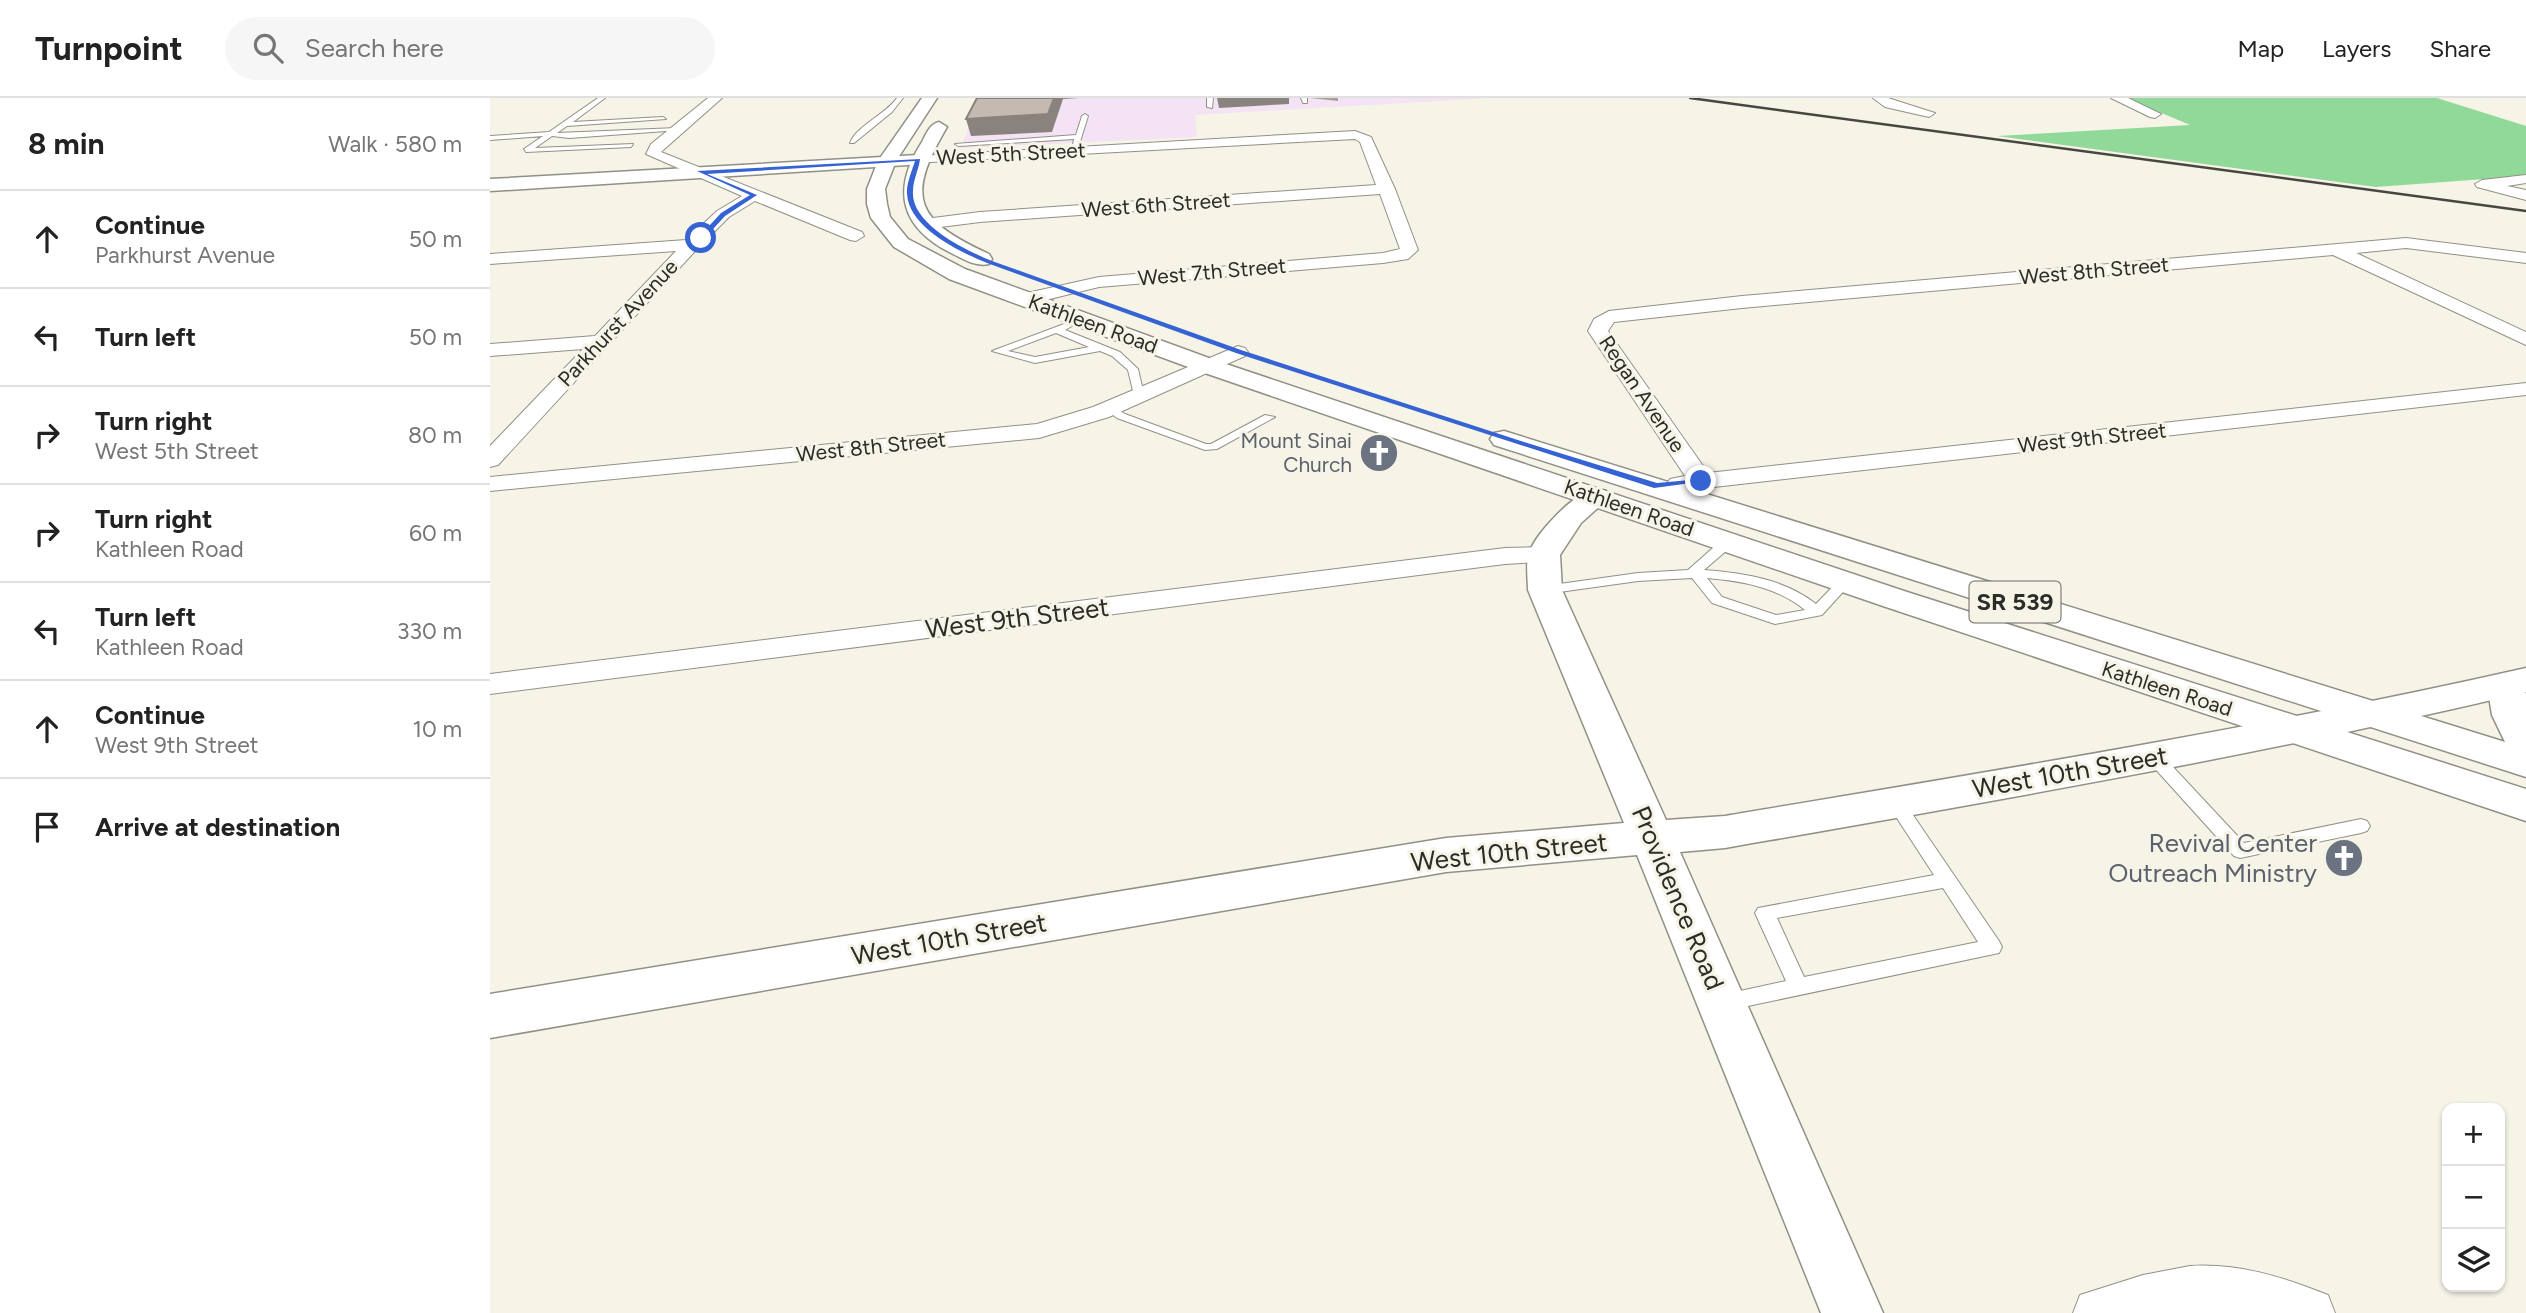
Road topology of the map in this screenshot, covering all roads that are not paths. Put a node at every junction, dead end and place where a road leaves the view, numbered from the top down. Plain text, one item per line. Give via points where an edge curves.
1 (602, 98) edge
2 (716, 98) edge
3 (900, 98) edge
4 (930, 98) edge
5 (1210, 98) edge
6 (1879, 98) edge
7 (2118, 98) edge
8 (1210, 107) dead end
9 (1929, 113) dead end
10 (2155, 114) dead end
11 (946, 116) dead end
12 (1085, 116) dead end
13 (663, 119) dead end
14 (561, 124) junction
15 (677, 130) junction
16 (551, 134) junction
17 (490, 138) edge
18 (852, 142) dead end
19 (958, 144) dead end
20 (1077, 144) junction
21 (631, 145) dead end
22 (653, 154) junction
23 (918, 160) junction
24 (887, 161) junction
25 (699, 172) junction
26 (619, 177) junction
27 (2526, 179) edge
28 (490, 185) edge
29 (1387, 190) junction
30 (754, 195) junction
31 (2526, 195) edge
32 (925, 224) junction
33 (856, 236) dead end
34 (691, 245) junction
35 (2337, 250) junction
36 (2526, 258) edge
37 (490, 259) edge
38 (1000, 266) dead end
39 (1028, 289) junction
40 (1063, 289) junction
41 (1099, 302) dead end
42 (1661, 310) joint
43 (1083, 321) junction
44 (1057, 330) junction
45 (2526, 340) edge
46 (602, 341) junction
47 (1145, 343) junction
48 (1214, 343) dead end
49 (1099, 348) junction
50 (490, 350) edge
51 (1238, 352) junction
52 (1116, 354) junction
53 (1208, 366) junction
54 (2526, 389) edge
55 (1139, 395) junction
56 (1110, 408) junction
57 (1269, 417) dead end
58 (1407, 433) junction
59 (490, 460) edge
60 (1701, 481) junction
61 (490, 484) edge
62 (1657, 486) junction
63 (1595, 497) junction
64 (1728, 542) junction
65 (1694, 572) junction
66 (1544, 573) junction
67 (1845, 582) junction
68 (1817, 612) junction
69 (2516, 683) edge
70 (490, 684) edge
71 (2374, 714) junction
72 (2294, 730) junction
73 (2526, 742) edge
74 (2154, 758) junction
75 (2526, 763) edge
76 (1896, 803) junction
77 (2526, 805) edge
78 (2361, 827) dead end
79 (1652, 837) junction
80 (1948, 880) junction
81 (1799, 987) junction
82 (1722, 1002) junction
83 (490, 1016) edge
84 (1852, 1313) edge
85 (2098, 1313) edge
86 (2310, 1313) edge

1 - 14 lane
2 - 15 street
3 - 18 lane via 894,109
4 - 24 main road, Kathleen Road / SR 539
5 - 8 lane
6 - 9 street
7 - 10 street
11 - 23 main road
12 - 20 lane
13 - 14 lane
14 - 16 lane
15 - 16 lane
15 - 22 street
16 - 17 lane
16 - 21 lane via 526,150
19 - 20 lane
20 - 23 street, West 5th Street
20 - 29 street, West 5th Street via 1339,134 1364,137
22 - 25 street
22 - 26 main road
23 - 24 main road, West 5th Street
23 - 32 main road via 909,193
24 - 25 main road, West 5th Street
24 - 39 main road, Kathleen Road / SR 539 via 876,189 877,204 881,218 901,243 957,274
25 - 26 main road, West 5th Street
25 - 30 street
26 - 28 main road, West 5th Street
27 - 31 street via 2482,184
29 - 32 street, West 6th Street
29 - 40 street, West 7th Street via 1407,240 1409,250 1402,255
30 - 33 street
30 - 34 street, Parkhurst Avenue via 723,215
32 - 38 main road via 960,250
34 - 37 street
34 - 46 street, Parkhurst Avenue
35 - 36 street, West 8th Street via 2424,243
35 - 42 street, West 8th Street
35 - 45 street
39 - 40 main road, Kathleen Road / SR 539
39 - 43 main road, Kathleen Road / SR 539
40 - 41 main road, Kathleen Road / SR 539
42 - 60 street, Regan Avenue via 1609,317 1598,331
43 - 44 lane
43 - 47 main road, Kathleen Road / SR 539
44 - 49 lane
44 - 49 lane via 996,351 1035,360
46 - 50 street
46 - 59 street, Parkhurst Avenue
47 - 52 lane
47 - 53 main road, Kathleen Road / SR 539
48 - 51 main road, Kathleen Road / SR 539
49 - 52 lane
51 - 53 street, West 8th Street
51 - 62 main road, Kathleen Road / SR 539
52 - 55 lane via 1133,369
53 - 55 street, West 8th Street
53 - 58 main road, Kathleen Road / SR 539
54 - 60 street, West 9th Street
55 - 56 street, West 8th Street
56 - 57 lane via 1205,447
56 - 61 street, West 8th Street via 1039,430
58 - 62 main road via 1443,434 1599,486
58 - 63 main road, Kathleen Road / SR 539
60 - 62 street, West 9th Street
62 - 71 main road, Kathleen Road / SR 539
63 - 64 main road, Kathleen Road / SR 539
63 - 66 main road via 1570,517
64 - 65 lane
64 - 67 main road, Kathleen Road / SR 539
65 - 66 lane
65 - 68 lane via 1734,576 1791,594
65 - 68 lane via 1717,600 1775,620
66 - 70 street, West 9th Street via 1505,556
66 - 79 main road, Providence Road
67 - 68 lane
67 - 72 main road, Kathleen Road / SR 539
69 - 71 main road, West 10th Street
69 - 73 main road via 2508,707 2516,731
71 - 72 main road, West 10th Street
71 - 75 main road, Kathleen Road / SR 539
72 - 74 main road, West 10th Street
72 - 77 main road, Kathleen Road / SR 539
74 - 76 main road, West 10th Street
74 - 78 lane via 2240,851
76 - 79 main road, West 10th Street via 1725,832
76 - 80 lane
79 - 82 main road, Providence Road
79 - 83 main road, West 10th Street via 1446,855
80 - 81 lane via 1765,913
80 - 81 lane via 1992,947
81 - 82 lane
82 - 84 main road, Providence Road
85 - 86 street via 2167,1296 2219,1291 2289,1304

